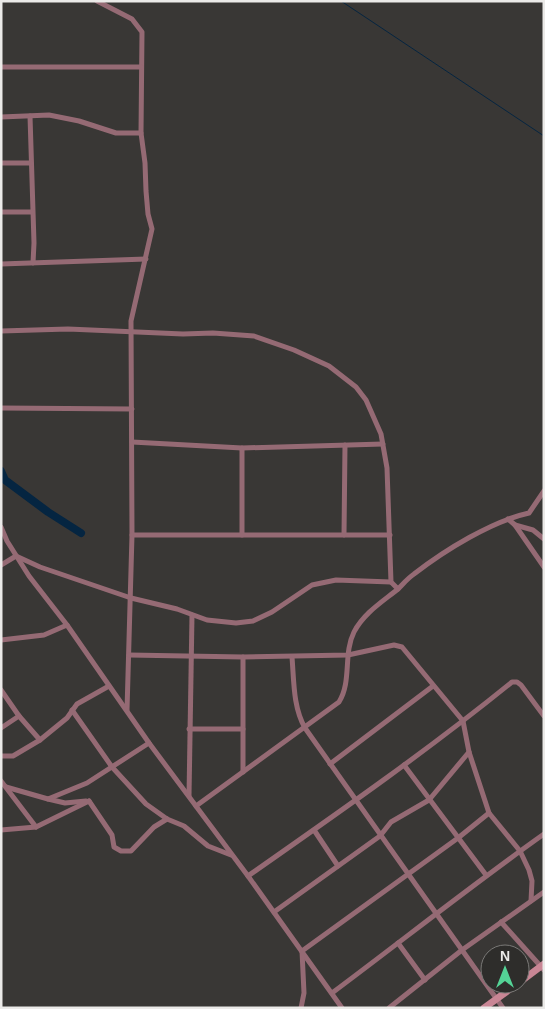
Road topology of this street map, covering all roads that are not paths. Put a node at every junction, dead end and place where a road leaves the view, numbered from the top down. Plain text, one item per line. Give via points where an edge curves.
1 (97, 1) edge
2 (1, 67) edge
3 (141, 67) junction
4 (30, 116) junction
5 (1, 117) edge
6 (140, 133) junction
7 (1, 162) edge
8 (31, 162) junction
9 (1, 212) edge
10 (32, 212) junction
11 (146, 259) junction
12 (32, 263) junction
13 (1, 264) edge
14 (1, 331) edge
15 (130, 332) junction
16 (1, 408) edge
17 (132, 408) junction
18 (132, 442) junction
19 (383, 444) junction
20 (345, 445) junction
21 (242, 448) junction
22 (544, 491) edge
23 (508, 519) junction
24 (515, 525) junction
25 (1, 526) edge
26 (132, 535) junction
27 (242, 535) junction
28 (344, 535) junction
29 (390, 535) junction
30 (544, 539) edge
31 (4, 541) edge
32 (16, 556) junction
33 (1, 565) edge
34 (544, 567) edge
35 (391, 582) junction
36 (398, 589) junction
37 (130, 598) junction
38 (192, 615) junction
39 (66, 625) junction
40 (1, 640) edge
41 (129, 655) junction
42 (348, 655) junction
43 (190, 656) junction
44 (243, 657) junction
45 (292, 657) junction
46 (109, 686) junction
47 (433, 686) junction
48 (1, 690) edge
49 (72, 710) junction
50 (127, 710) junction
51 (18, 716) junction
52 (544, 716) edge
53 (463, 721) junction
54 (1, 728) edge
55 (305, 728) junction
56 (189, 729) junction
57 (243, 729) junction
58 (40, 740) junction
59 (148, 744) junction
60 (469, 752) junction
61 (1, 756) edge
62 (330, 764) junction
63 (404, 765) junction
64 (112, 767) junction
65 (243, 772) junction
66 (1, 781) edge
67 (6, 787) junction
68 (189, 796) junction
69 (48, 799) junction
70 (430, 800) junction
71 (89, 801) junction
72 (356, 801) junction
73 (196, 806) junction
74 (489, 813) junction
75 (167, 819) junction
76 (36, 827) junction
77 (1, 830) edge
78 (314, 830) junction
79 (544, 834) edge
80 (380, 836) junction
81 (458, 838) junction
82 (520, 851) junction
83 (232, 855) junction
84 (338, 866) junction
85 (408, 874) junction
86 (486, 875) junction
87 (248, 876) junction
88 (544, 892) edge
89 (531, 901) junction
90 (274, 912) junction
91 (437, 914) junction
92 (501, 922) junction
93 (398, 943) junction
94 (462, 950) junction
95 (302, 951) junction
96 (543, 967) edge
97 (530, 976) edge
98 (425, 980) junction
99 (332, 993) junction
100 (504, 994) edge
101 (497, 999) junction
102 (301, 1008) edge
103 (342, 1008) edge
104 (389, 1008) edge
105 (484, 1008) edge
106 (503, 1008) edge

1 - 3 street via 138,24 143,40
2 - 3 street
3 - 6 street
4 - 5 street
4 - 6 street via 49,115 116,133
4 - 8 street
6 - 11 street via 152,229
7 - 8 street
8 - 10 street
9 - 10 street
10 - 12 street
11 - 12 street
11 - 15 street
12 - 13 street
14 - 15 street via 68,329
15 - 17 street
15 - 19 street via 254,336 294,350 329,366 356,387 366,400
16 - 17 street
17 - 18 street
18 - 21 street
18 - 26 street
19 - 20 street
19 - 29 street
20 - 21 street
20 - 28 street
21 - 27 street
22 - 23 street via 529,513
23 - 24 street
23 - 36 street via 447,552
24 - 30 street via 533,530
24 - 34 street
25 - 31 street
26 - 27 street
26 - 37 street
27 - 28 street
28 - 29 street
29 - 35 street
31 - 32 street
32 - 33 street
32 - 37 street
32 - 39 street
35 - 36 street
35 - 38 street via 336,580 312,585 253,621 236,623
36 - 42 street via 379,603 360,624 349,645
37 - 38 street
37 - 41 street
38 - 43 street
39 - 40 street via 44,635
39 - 46 street
41 - 43 street
41 - 50 street
42 - 45 street
42 - 47 street via 402,647
42 - 55 street via 344,695
43 - 44 street
43 - 56 street
44 - 45 street
44 - 57 street
45 - 55 street via 296,706
46 - 49 street
46 - 50 street
47 - 53 street
47 - 62 street
48 - 51 street
49 - 58 street
49 - 64 street
50 - 59 street
51 - 54 street
51 - 58 street
52 - 53 street via 521,685 514,681
53 - 60 street
53 - 63 street
55 - 62 street
55 - 65 street
56 - 57 street
56 - 68 street
57 - 65 street
58 - 61 street via 12,756
59 - 64 street
59 - 68 street
60 - 70 street
60 - 74 street
62 - 72 street
63 - 70 street
63 - 72 street
64 - 69 street via 87,783
64 - 75 street via 146,804
65 - 73 street
66 - 67 street
67 - 69 street
67 - 76 street
68 - 73 street
69 - 71 street via 65,803
70 - 80 street via 390,822
70 - 81 street
71 - 75 street via 112,836 114,846 121,850 131,851 154,827
71 - 76 street
72 - 78 street
72 - 80 street
73 - 83 street
74 - 81 street
74 - 82 street
75 - 83 street via 184,826 208,846
76 - 77 street
78 - 84 street
78 - 87 street
79 - 82 street
80 - 84 street
80 - 85 street
81 - 85 street
81 - 86 street
82 - 86 street
82 - 89 street via 531,877
83 - 87 street
84 - 90 street
85 - 91 street
85 - 95 street
86 - 91 street
87 - 90 street
88 - 89 street
89 - 92 street
90 - 95 street
91 - 93 street
91 - 94 street
92 - 94 street
92 - 96 street
93 - 98 street
93 - 99 street
94 - 98 street
94 - 101 street
95 - 99 street
95 - 102 street via 304,993
96 - 97 street
98 - 104 street
99 - 103 street
100 - 101 street
101 - 105 street
101 - 106 street

